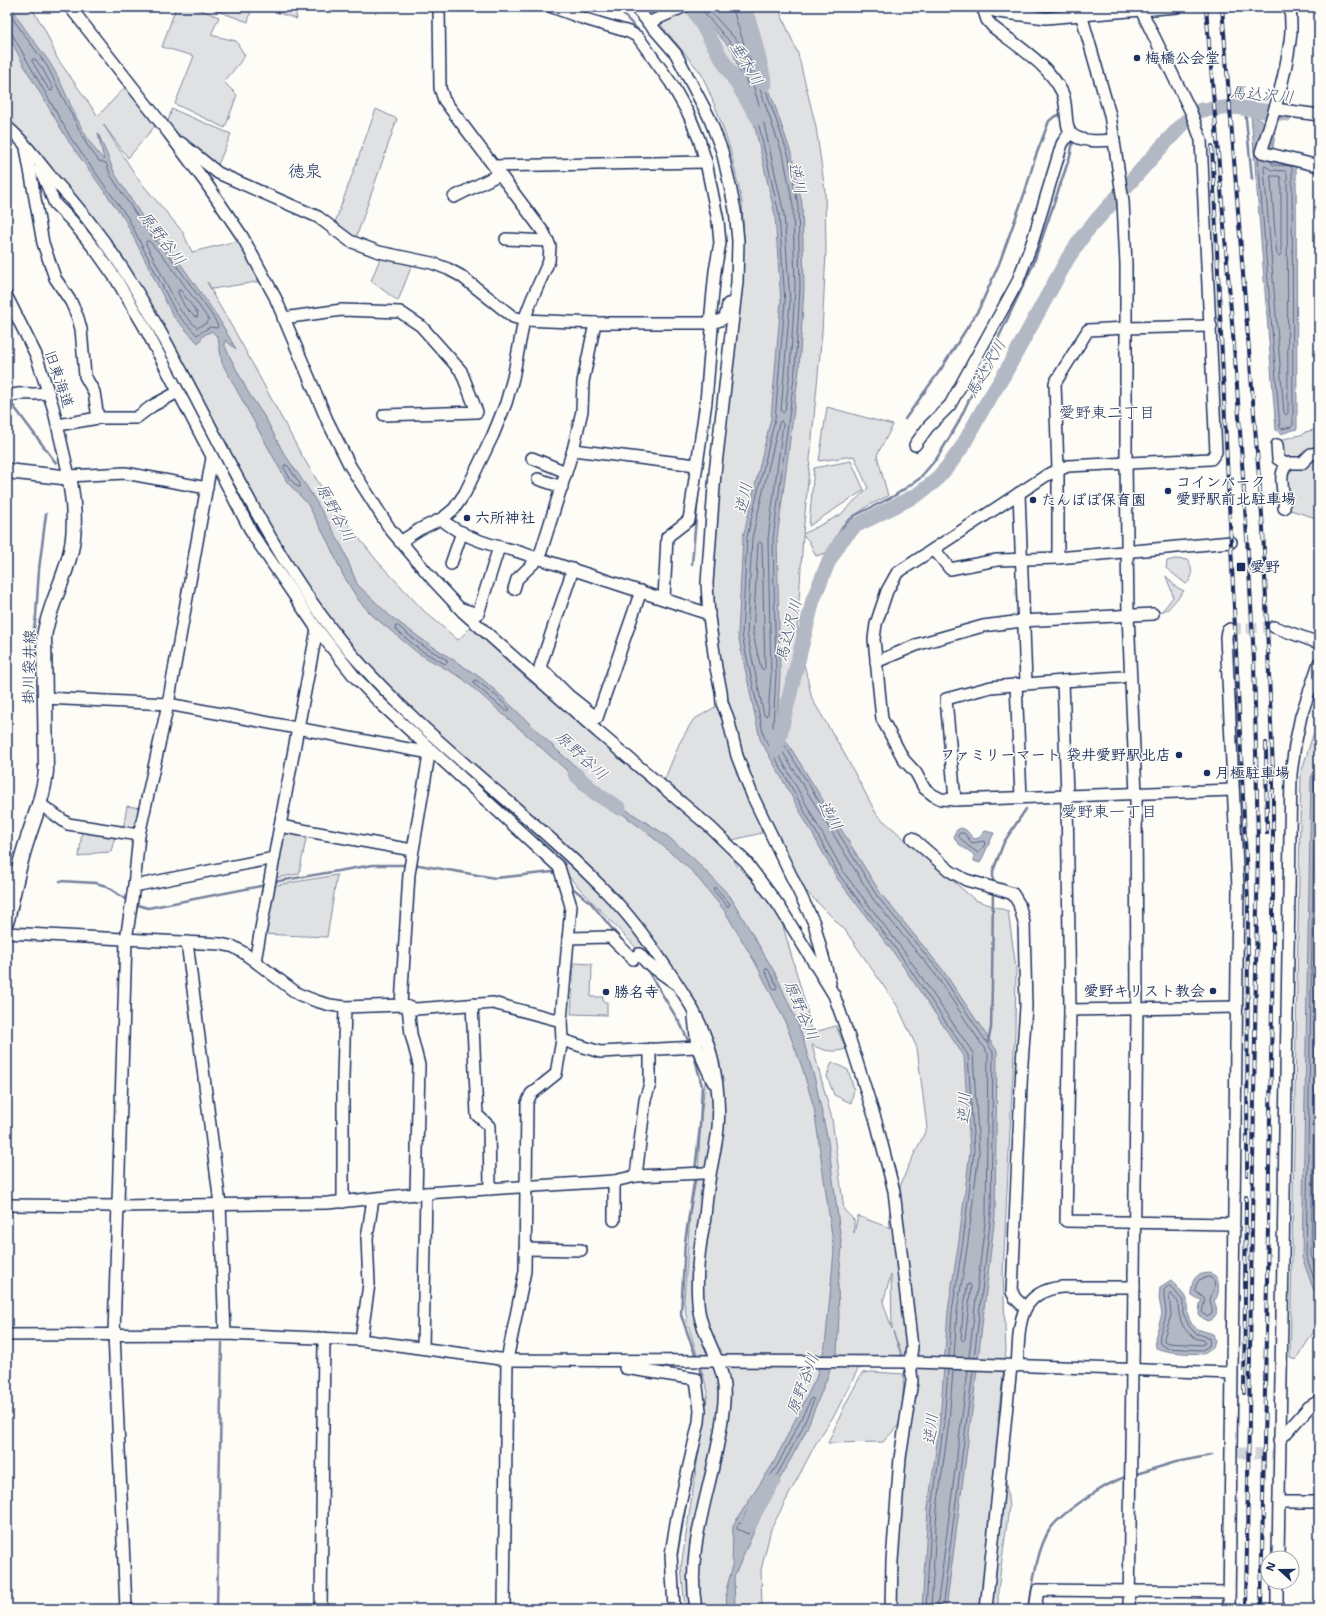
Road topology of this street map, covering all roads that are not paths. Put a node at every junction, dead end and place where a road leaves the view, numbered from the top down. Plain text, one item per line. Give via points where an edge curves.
1 (70, 7) edge
2 (439, 7) edge
3 (552, 7) edge
4 (635, 7) edge
5 (683, 7) edge
6 (982, 7) edge
7 (1177, 7) edge
8 (1290, 7) edge
9 (1140, 8) edge
10 (1080, 11) edge
11 (650, 22) junction
12 (1274, 112) junction
13 (1319, 115) edge
14 (7, 127) edge
15 (168, 132) junction
16 (1070, 132) junction
17 (1114, 140) junction
18 (26, 145) junction
19 (34, 156) junction
20 (706, 162) junction
21 (1319, 166) edge
22 (497, 170) junction
23 (454, 197) dead end
24 (506, 238) dead end
25 (548, 241) junction
26 (738, 251) junction
27 (7, 297) edge
28 (283, 318) junction
29 (524, 320) junction
30 (710, 322) junction
31 (595, 323) junction
32 (1211, 326) junction
33 (1126, 328) junction
34 (48, 392) junction
35 (178, 392) junction
36 (8, 396) edge
37 (384, 415) dead end
38 (98, 418) junction
39 (58, 425) junction
40 (915, 445) dead end
41 (1277, 445) dead end
42 (573, 450) junction
43 (1319, 453) edge
44 (212, 458) junction
45 (532, 458) dead end
46 (1126, 462) junction
47 (1286, 465) junction
48 (696, 466) junction
49 (1058, 470) junction
50 (7, 471) edge
51 (566, 472) junction
52 (69, 476) junction
53 (538, 479) dead end
54 (562, 487) junction
55 (207, 488) junction
56 (1019, 493) junction
57 (1284, 508) dead end
58 (440, 519) junction
59 (462, 532) junction
60 (400, 542) junction
61 (1231, 542) dead end
62 (499, 547) junction
63 (934, 549) junction
64 (540, 558) junction
65 (1058, 558) junction
66 (1021, 559) junction
67 (451, 564) dead end
68 (573, 569) junction
69 (514, 589) dead end
70 (641, 591) junction
71 (664, 599) junction
72 (460, 609) junction
73 (709, 614) junction
74 (1153, 614) dead end
75 (1128, 615) junction
76 (1022, 621) junction
77 (1274, 627) tunnel mouth
78 (317, 629) junction
79 (1230, 629) dead end
80 (1319, 643) edge
81 (876, 662) junction
82 (1319, 663) edge
83 (1122, 677) dead end
84 (1063, 681) junction
85 (1021, 684) junction
86 (44, 698) junction
87 (168, 704) junction
88 (298, 728) junction
89 (430, 751) junction
90 (1232, 790) junction
91 (1136, 794) junction
92 (1067, 796) junction
93 (1021, 797) junction
94 (955, 800) junction
95 (40, 804) junction
96 (280, 826) junction
97 (139, 834) junction
98 (912, 838) dead end
99 (412, 850) junction
100 (274, 858) junction
101 (134, 886) junction
102 (7, 920) edge
103 (7, 933) edge
104 (568, 938) junction
105 (126, 940) junction
106 (187, 942) junction
107 (255, 961) junction
108 (678, 985) junction
109 (834, 996) junction
110 (472, 1004) junction
111 (690, 1005) junction
112 (405, 1006) junction
113 (345, 1007) junction
114 (1237, 1007) junction
115 (1137, 1008) junction
116 (1070, 1010) junction
117 (561, 1021) junction
118 (562, 1040) junction
119 (697, 1047) junction
120 (650, 1049) junction
121 (718, 1094) junction
122 (717, 1135) junction
123 (704, 1173) junction
124 (636, 1176) junction
125 (614, 1181) junction
126 (526, 1187) junction
127 (490, 1189) junction
128 (421, 1194) junction
129 (373, 1199) junction
130 (343, 1202) junction
131 (220, 1204) junction
132 (7, 1205) edge
133 (117, 1206) junction
134 (614, 1220) dead end
135 (1135, 1222) junction
136 (704, 1226) junction
137 (1233, 1226) junction
138 (525, 1249) junction
139 (580, 1250) dead end
140 (1134, 1287) junction
141 (1025, 1308) junction
142 (114, 1334) junction
143 (225, 1334) junction
144 (7, 1335) edge
145 (324, 1338) junction
146 (361, 1340) junction
147 (423, 1348) junction
148 (507, 1360) junction
149 (623, 1362) junction
150 (717, 1362) junction
151 (910, 1363) junction
152 (1012, 1366) junction
153 (1133, 1369) junction
154 (1231, 1373) junction
155 (1319, 1402) edge
156 (1279, 1441) junction
157 (1278, 1502) junction
158 (1319, 1502) edge
159 (1278, 1550) edge
160 (1129, 1590) junction
161 (1277, 1590) edge
162 (1229, 1592) junction
163 (126, 1609) edge
164 (322, 1609) edge
165 (504, 1609) edge
166 (674, 1609) edge
167 (696, 1609) edge
168 (891, 1609) edge
169 (986, 1609) edge
170 (1035, 1609) edge
171 (1129, 1609) edge
172 (1229, 1609) edge
173 (1277, 1609) edge

1 - 15 street
2 - 22 street via 440,88 444,100
3 - 20 street via 638,37 684,104
4 - 11 street
5 - 11 street
6 - 10 street via 998,12 1046,18
6 - 16 street via 993,27 1038,62 1058,87 1066,105
7 - 9 street
8 - 12 street via 1291,40
9 - 10 street
9 - 32 street via 1191,112 1200,140
10 - 17 street via 1110,115
11 - 26 street via 676,54 710,117 722,151 730,186 735,210
12 - 13 street
12 - 21 street via 1261,152
14 - 18 street
15 - 28 street via 242,236 260,266
15 - 29 street via 218,173 318,217 362,247 448,269 461,276 512,317
16 - 17 street via 1096,142
16 - 40 street via 1062,144 1037,230 1017,284 950,405 928,427
17 - 33 street via 1123,201
18 - 19 street
18 - 38 street via 43,243 55,278 78,318 85,376 94,392
19 - 35 street via 55,204 72,221 116,279
19 - 108 street via 80,208 124,270 264,528 320,614 349,651 405,710 578,864 611,897 646,937
20 - 22 street
20 - 30 street via 720,243
22 - 23 street
22 - 25 street
24 - 25 street
25 - 29 street via 549,260
26 - 30 street via 726,315 722,320
26 - 73 street via 737,282 710,530 707,583
27 - 34 street, 旧東海道 via 36,355
28 - 37 street via 342,310 400,312 420,326 461,371 477,412
28 - 60 street via 350,466
29 - 31 street
29 - 58 street via 513,378 493,435 465,493 454,509
30 - 31 street
30 - 48 street via 712,329 706,395
31 - 42 street via 583,382 582,411
32 - 33 street
32 - 46 street via 1216,452 1211,459
33 - 46 street
33 - 49 street via 1088,330 1055,383
34 - 36 street
34 - 39 street, 旧東海道
35 - 38 street via 136,418
35 - 44 street
38 - 39 street
39 - 52 street, 旧東海道
41 - 47 street via 1278,459
42 - 48 street
42 - 51 street
43 - 47 street via 1311,454 1302,463
44 - 55 street
44 - 78 street via 253,535
45 - 51 street
46 - 49 street via 1068,466
46 - 75 street
47 - 57 street via 1282,474
48 - 71 street via 689,520 666,537
49 - 56 street
49 - 65 street
50 - 52 main road
51 - 54 street
52 - 55 street via 125,473
52 - 86 main road, 掛川袋井線 via 74,499 72,540 69,559 46,622
53 - 54 street
54 - 64 street
55 - 87 street
56 - 63 street
56 - 66 street
58 - 59 street
58 - 60 street
59 - 62 street
59 - 67 street
60 - 72 street
61 - 65 street
62 - 64 street
62 - 72 street via 478,614
63 - 66 street via 950,569 997,560
63 - 81 street via 897,573 887,592 876,624
64 - 68 street
64 - 69 street via 517,579
65 - 66 street
66 - 76 street
68 - 70 street
68 - 70 street via 540,667 568,695 597,718
70 - 71 street
71 - 73 street
72 - 109 street via 746,862 779,906
73 - 109 street via 722,704 737,756 753,797 814,923
74 - 75 street
75 - 76 street
75 - 91 street
76 - 81 street via 952,633
76 - 85 street
77 - 80 street
78 - 88 street
78 - 89 street via 354,676
79 - 90 street via 1226,637
81 - 94 street via 882,719 904,760 916,773 924,788 941,799
82 - 156 street via 1302,716 1291,774
83 - 84 street
84 - 85 street
84 - 92 street
85 - 93 street
85 - 94 street via 991,687 946,699
86 - 87 street
86 - 95 main road, 掛川袋井線 via 46,771
87 - 88 street
87 - 97 street
88 - 89 street
88 - 96 street
89 - 99 street
89 - 104 street via 559,867 571,906
90 - 91 street
90 - 114 street via 1238,888
91 - 92 street
91 - 115 street
92 - 93 street
92 - 116 street
93 - 94 street
95 - 97 street via 68,824
95 - 102 main road, 掛川袋井線 via 21,858
96 - 99 street
96 - 100 street
97 - 101 street
98 - 141 street via 950,871 966,880 1013,894 1019,904 1026,952 1026,1007 1012,1292 1014,1298
99 - 112 street via 408,874
100 - 101 street
100 - 107 street
101 - 105 street
103 - 105 street
104 - 108 street via 610,937 633,959 640,954 648,964
104 - 117 street
105 - 106 street
105 - 133 street
106 - 107 street via 234,947
106 - 131 street
107 - 113 street via 298,994
108 - 111 street
109 - 151 street via 877,1125 894,1191 912,1347
110 - 112 street via 416,1009
110 - 117 street via 493,1003
110 - 127 street via 477,1115 489,1126
111 - 119 street
111 - 121 street via 700,1020 709,1046
112 - 113 street
112 - 128 street via 420,1065
113 - 130 street
114 - 115 street
114 - 137 street
115 - 116 street
115 - 135 street
116 - 135 street via 1066,1220
117 - 118 street
118 - 120 street via 600,1052
118 - 126 street via 556,1074 531,1094 527,1103
119 - 120 street
119 - 121 street
120 - 124 street via 650,1084 645,1100
121 - 122 street
122 - 123 street via 712,1143
122 - 136 street
123 - 124 street
123 - 136 street via 701,1206
124 - 125 street
125 - 126 street
125 - 134 street
126 - 127 street
126 - 138 street
127 - 128 street
128 - 129 street
128 - 147 street
129 - 130 street
129 - 146 street via 367,1238 369,1284
130 - 131 street
131 - 133 street
131 - 143 street
132 - 133 street
133 - 142 street
135 - 137 street
135 - 140 street
136 - 150 street via 697,1277 698,1305 702,1326
137 - 154 street
138 - 139 street
138 - 148 street via 525,1271
140 - 141 street via 1053,1288 1032,1299
140 - 153 street
141 - 152 street
142 - 143 street
142 - 144 street
142 - 163 street
143 - 145 street
145 - 146 street
145 - 164 street
146 - 147 street
147 - 148 street
148 - 149 street
148 - 165 street
149 - 150 street
149 - 166 street via 622,1368 696,1379 699,1422 671,1554
150 - 151 street
150 - 167 street via 721,1370 723,1418 694,1564
151 - 152 street
151 - 168 street via 912,1381 900,1458
152 - 153 street
152 - 169 street
153 - 154 street
153 - 160 street
154 - 162 street via 1234,1453
155 - 156 street via 1309,1407
156 - 157 street via 1276,1454
157 - 158 street
157 - 159 street
160 - 162 street
160 - 170 street via 1038,1590
160 - 171 street
161 - 173 street
162 - 172 street

